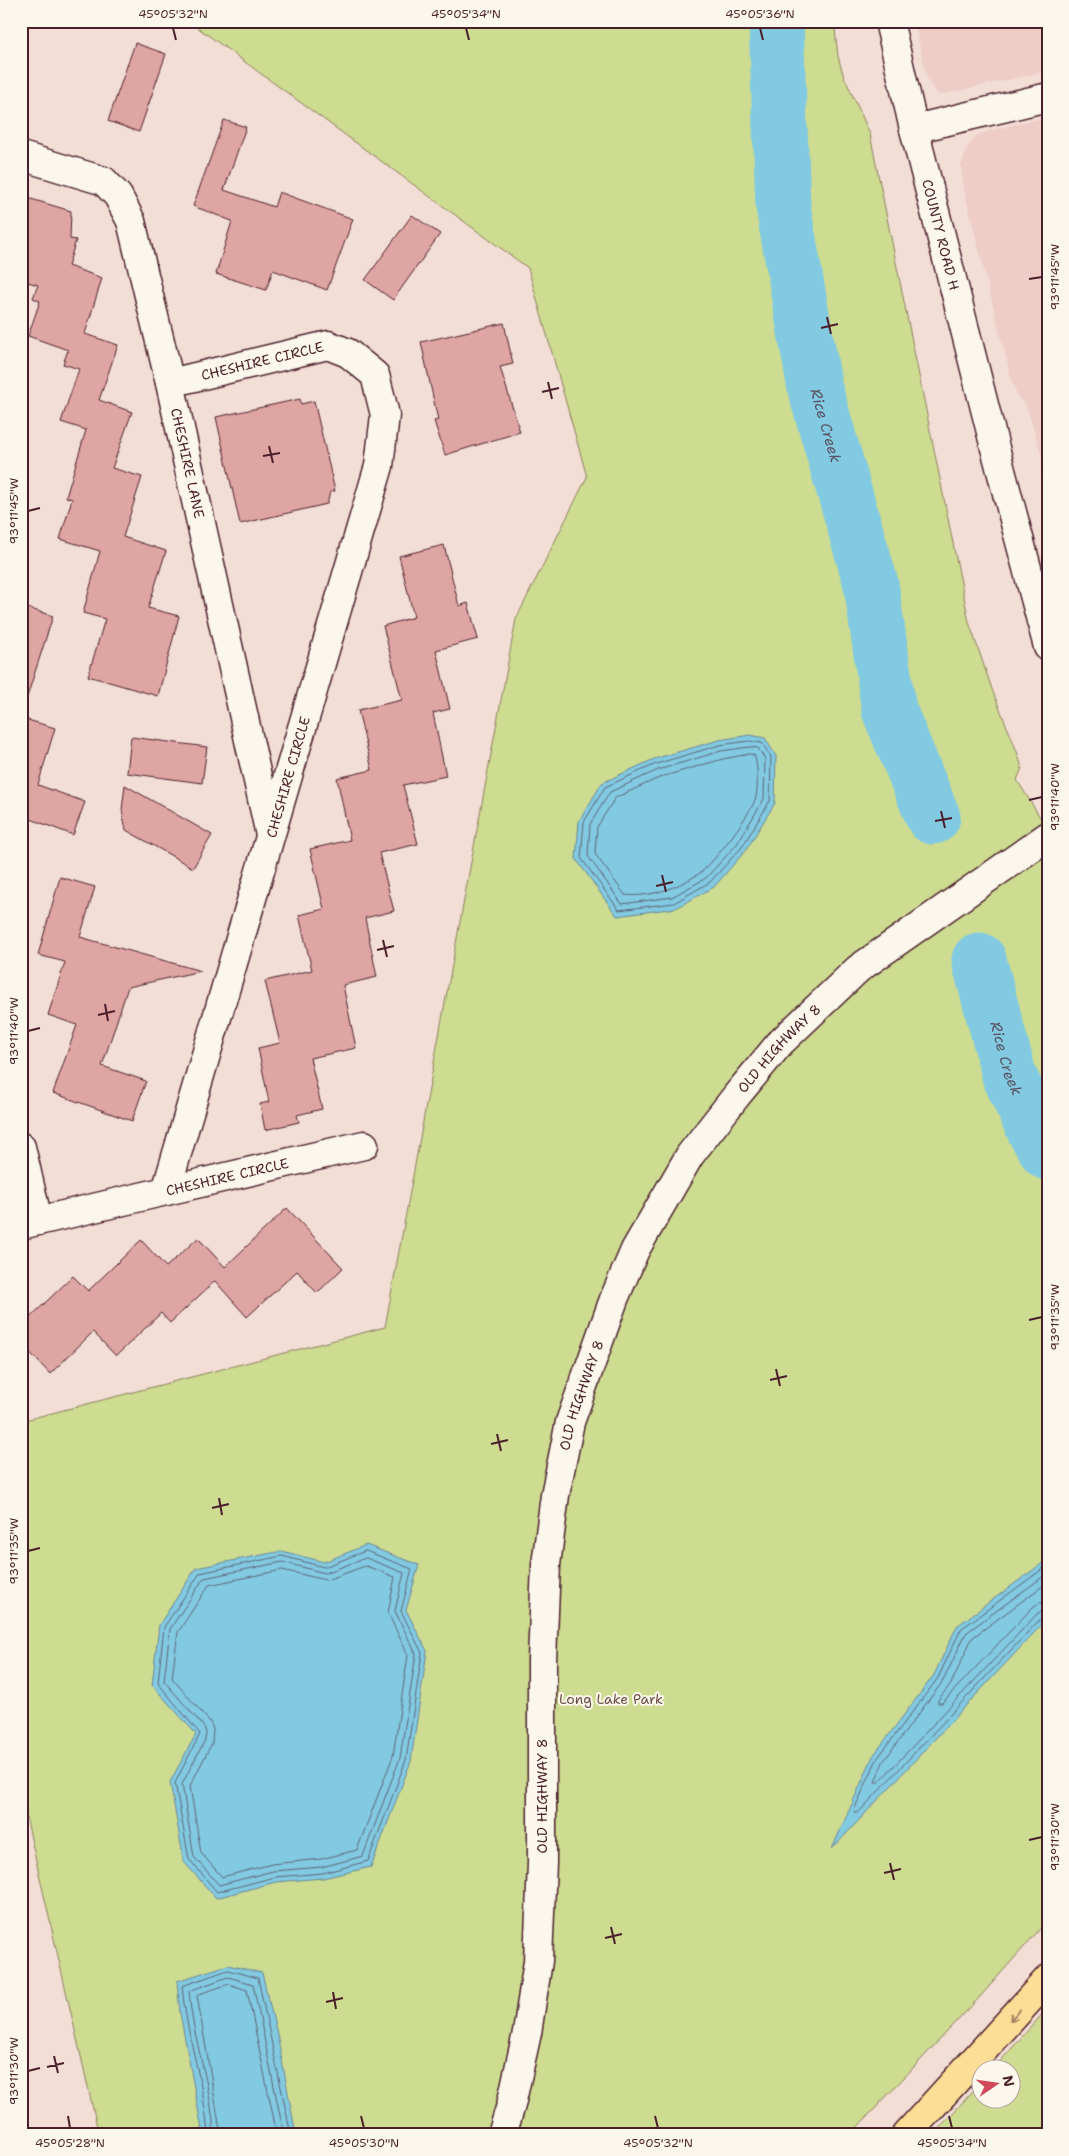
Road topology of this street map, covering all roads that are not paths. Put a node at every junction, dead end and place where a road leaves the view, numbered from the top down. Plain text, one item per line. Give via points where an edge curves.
1 (889, 21) edge
2 (1048, 97) edge
3 (914, 129) junction
4 (21, 156) edge
5 (170, 383) junction
6 (1048, 648) edge
7 (1048, 836) edge
8 (271, 837) junction
9 (364, 1145) dead end
10 (21, 1147) edge
11 (166, 1191) junction
12 (30, 1223) edge
13 (1048, 1978) edge
14 (502, 2135) edge
15 (906, 2135) edge

1 - 3 street, COUNTY ROAD H
2 - 3 street
3 - 6 street, COUNTY ROAD H
4 - 5 street, CHESHIRE LANE via 104,181 118,196 131,221
5 - 8 street, CHESHIRE LANE
5 - 8 street, CHESHIRE CIRCLE via 328,345 348,353 375,375 385,415 379,466
7 - 14 street, OLD HIGHWAY 8 via 858,969 780,1043 690,1155 635,1250 614,1299 570,1422 555,1495 546,1565 542,1660 542,1863 538,1961 527,2033
8 - 11 street, CHESHIRE CIRCLE
9 - 11 street, CHESHIRE CIRCLE
10 - 12 street
11 - 12 street
13 -> 15 highway

